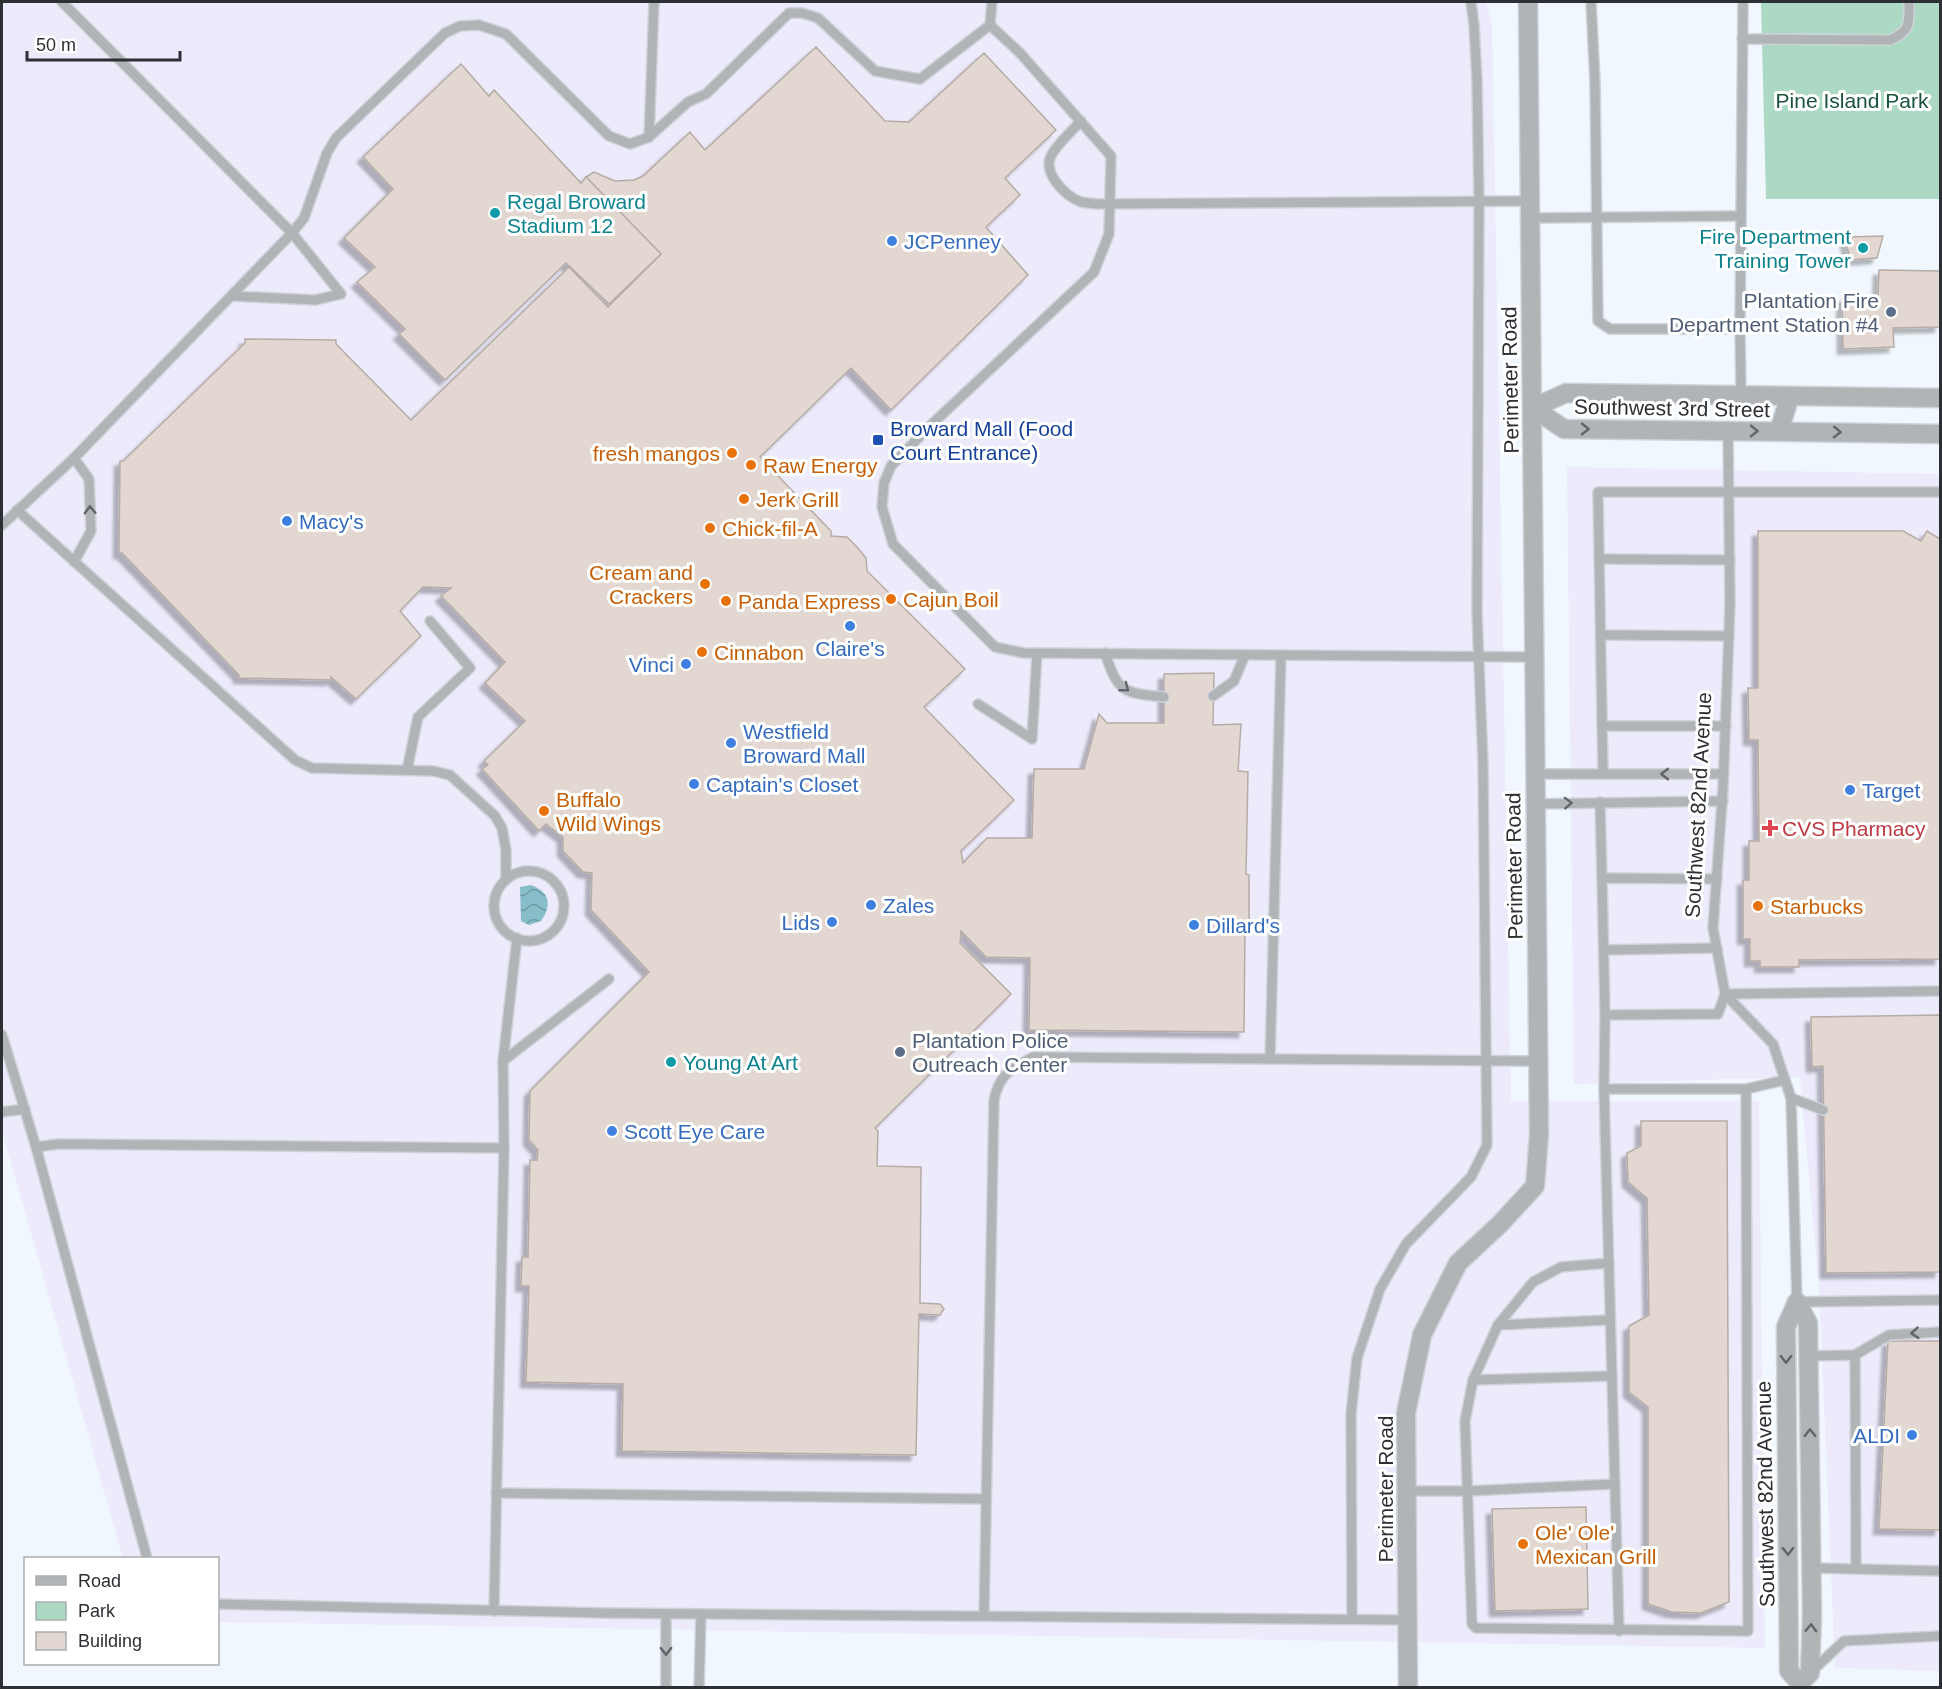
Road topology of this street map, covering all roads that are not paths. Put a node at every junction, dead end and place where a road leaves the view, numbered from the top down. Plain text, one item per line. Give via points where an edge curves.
1 (62, 2) edge
2 (654, 2) edge
3 (992, 2) edge
4 (1471, 2) edge
5 (1528, 2) edge
6 (1591, 2) edge
7 (1743, 2) edge
8 (1909, 2) edge
9 (990, 25) junction
10 (1742, 39) junction
11 (1081, 121) junction
12 (649, 137) junction
13 (1479, 202) junction
14 (1110, 204) junction
15 (1530, 210) junction
16 (1741, 216) junction
17 (1596, 217) junction
18 (292, 233) junction
19 (232, 296) junction
20 (1740, 329) junction
21 (1741, 395) junction
22 (1790, 396) junction
23 (1941, 398) edge
24 (1533, 408) junction
25 (1728, 430) junction
26 (1779, 431) junction
27 (1941, 434) edge
28 (74, 458) junction
29 (1729, 491) junction
30 (1941, 492) edge
31 (17, 510) junction
32 (2, 525) edge
33 (1599, 559) junction
34 (1730, 560) junction
35 (74, 562) junction
36 (430, 621) dead end
37 (1600, 635) junction
38 (1729, 636) junction
39 (1037, 653) junction
40 (1105, 653) junction
41 (1245, 655) junction
42 (1281, 655) junction
43 (1478, 656) junction
44 (1534, 657) junction
45 (1214, 696) dead end
46 (1164, 697) dead end
47 (978, 704) dead end
48 (1602, 726) junction
49 (1726, 726) junction
50 (407, 770) junction
51 (1536, 774) junction
52 (1603, 774) junction
53 (1724, 774) junction
54 (1723, 801) junction
55 (1600, 802) junction
56 (1536, 804) junction
57 (1602, 878) junction
58 (1717, 879) junction
59 (506, 880) junction
60 (517, 938) junction
61 (1717, 948) junction
62 (1604, 950) junction
63 (609, 978) dead end
64 (1941, 991) edge
65 (1725, 994) junction
66 (1605, 1015) junction
67 (2, 1035) edge
68 (1270, 1059) junction
69 (1486, 1061) junction
70 (503, 1062) junction
71 (1538, 1062) junction
72 (6, 1068) edge
73 (1785, 1080) junction
74 (1604, 1089) junction
75 (1746, 1089) junction
76 (1791, 1098) junction
77 (25, 1109) junction
78 (1823, 1110) dead end
79 (2, 1112) edge
80 (36, 1147) junction
81 (504, 1148) junction
82 (1609, 1263) junction
83 (1941, 1300) edge
84 (1797, 1302) junction
85 (1610, 1320) junction
86 (1498, 1325) junction
87 (1941, 1332) edge
88 (1855, 1355) junction
89 (1809, 1356) junction
90 (1612, 1376) junction
91 (1473, 1380) junction
92 (1615, 1484) junction
93 (1406, 1491) junction
94 (1467, 1491) junction
95 (496, 1493) junction
96 (1788, 1493) junction
97 (1811, 1493) junction
98 (986, 1499) junction
99 (147, 1557) edge
100 (1812, 1568) junction
101 (1856, 1569) junction
102 (1941, 1571) edge
103 (219, 1604) edge
104 (494, 1611) junction
105 (666, 1614) junction
106 (701, 1614) junction
107 (984, 1616) junction
108 (1352, 1619) junction
109 (1407, 1620) junction
110 (1619, 1631) junction
111 (1941, 1636) edge
112 (1803, 1681) edge
113 (666, 1688) edge
114 (699, 1688) edge
115 (1408, 1688) edge

1 - 18 lane
2 - 12 lane
3 - 9 lane
4 - 13 lane
5 - 15 street, Perimeter Road
6 - 17 lane
7 - 10 lane
8 - 10 lane via 1909,25 1890,40
9 - 11 lane
9 - 12 lane via 920,79 875,71 818,18 789,13 706,94 688,102
10 - 16 lane
11 - 14 lane via 1111,156
11 - 14 lane via 1053,153 1053,176 1061,188 1081,202
12 - 18 lane via 630,144 609,136 506,34 479,25 460,26 445,33 336,138 304,218
13 - 14 lane
13 - 15 lane
13 - 43 lane
14 - 39 lane via 1109,234 1095,272 917,439 891,466 884,483 882,507 893,544 995,647
15 - 17 lane
15 - 24 street, Perimeter Road
16 - 17 lane
16 - 20 lane
17 - 20 lane via 1598,321 1610,328
18 - 19 lane
18 - 19 lane via 340,294 315,300
19 - 28 lane
20 - 21 lane
21 - 22 street, Southwest 3rd Street
21 - 24 street, Southwest 3rd Street via 1566,393
22 - 23 street, Southwest 3rd Street
22 - 26 street
24 -> 25 street, Southwest 3rd Street via 1564,429
24 - 44 street, Perimeter Road
25 -> 26 street, Southwest 3rd Street
25 - 29 lane, Southwest 82nd Avenue
26 -> 27 street, Southwest 3rd Street
28 - 31 lane
35 -> 28 lane via 91,531 89,479
29 - 30 lane
29 - 33 lane via 1598,492
29 - 34 lane, Southwest 82nd Avenue
31 - 32 lane
31 - 35 lane
33 - 34 lane
33 - 37 lane
34 - 38 lane, Southwest 82nd Avenue
35 - 50 lane via 295,760 312,768
36 - 50 lane via 470,668 418,717
37 - 38 lane
37 - 48 lane
38 - 49 lane, Southwest 82nd Avenue
39 - 40 lane
39 - 47 lane via 1032,739
40 - 41 lane
40 -> 46 lane via 1113,678 1131,694
41 - 42 lane
41 - 45 lane via 1234,681
42 - 43 lane
42 - 68 lane
43 - 44 lane
43 - 69 lane
44 - 51 street, Perimeter Road
48 - 49 lane
48 - 52 lane
49 - 53 lane, Southwest 82nd Avenue
50 - 59 lane via 450,775 495,816 506,850
51 - 52 lane
51 - 56 street, Perimeter Road
53 -> 52 lane
53 - 54 lane, Southwest 82nd Avenue
54 - 55 lane
54 - 58 lane, Southwest 82nd Avenue
56 -> 55 lane
55 - 57 lane
56 - 71 street, Perimeter Road
57 - 58 lane
57 - 62 lane
58 - 61 lane, Southwest 82nd Avenue via 1713,928
59 - 60 lane via 495,900 495,912 506,933
59 - 60 lane via 527,871 538,872 549,877 563,895 565,906 558,927 539,939
60 - 70 lane
61 - 62 lane
61 - 65 lane, Southwest 82nd Avenue
62 - 66 lane
63 - 70 lane
64 - 65 lane
65 - 66 lane via 1718,1014
65 - 73 lane, Southwest 82nd Avenue via 1773,1044
66 - 74 lane
67 - 72 lane
68 - 69 lane
68 - 98 lane via 1033,1058 1015,1066 997,1084
69 - 71 lane
69 - 108 lane via 1487,1145 1470,1177 1406,1244 1380,1289 1357,1358 1351,1414
70 - 81 lane
71 - 93 street, Perimeter Road via 1535,1186 1458,1263 1422,1335 1406,1413
72 - 77 lane
73 - 75 lane
73 - 76 lane, Southwest 82nd Avenue
74 - 75 lane
74 - 82 lane
75 - 110 lane via 1748,1631
76 - 78 lane
76 - 84 lane, Southwest 82nd Avenue
77 - 79 lane
77 - 80 lane
80 - 81 lane via 59,1144
80 - 99 lane
81 - 95 lane
82 - 85 lane
82 - 86 lane via 1561,1267 1533,1282
83 - 84 lane
84 - 89 street, Southwest 82nd Avenue via 1808,1323
84 -> 96 street, Southwest 82nd Avenue via 1786,1327
85 - 86 lane
85 - 90 lane
86 - 91 lane
87 -> 88 lane via 1889,1335
88 - 89 lane
88 - 101 lane
97 -> 89 street, Southwest 82nd Avenue
90 - 91 lane
90 - 92 lane
91 - 94 lane via 1465,1421
92 - 94 lane
92 - 110 lane
93 - 94 lane
93 - 109 street, Perimeter Road
94 - 110 lane via 1474,1626
95 - 98 lane
95 - 104 lane
96 - 97 street
96 -> 112 street, Southwest 82nd Avenue via 1789,1671
97 - 100 street, Southwest 82nd Avenue
98 - 107 lane
100 - 101 lane
112 -> 100 street, Southwest 82nd Avenue
101 - 102 lane
103 - 104 lane
104 - 105 lane
105 - 106 lane
105 -> 113 lane
106 - 107 lane
106 - 114 lane
107 - 108 lane
108 - 109 lane
109 - 115 street, Perimeter Road
111 - 112 lane via 1844,1641

